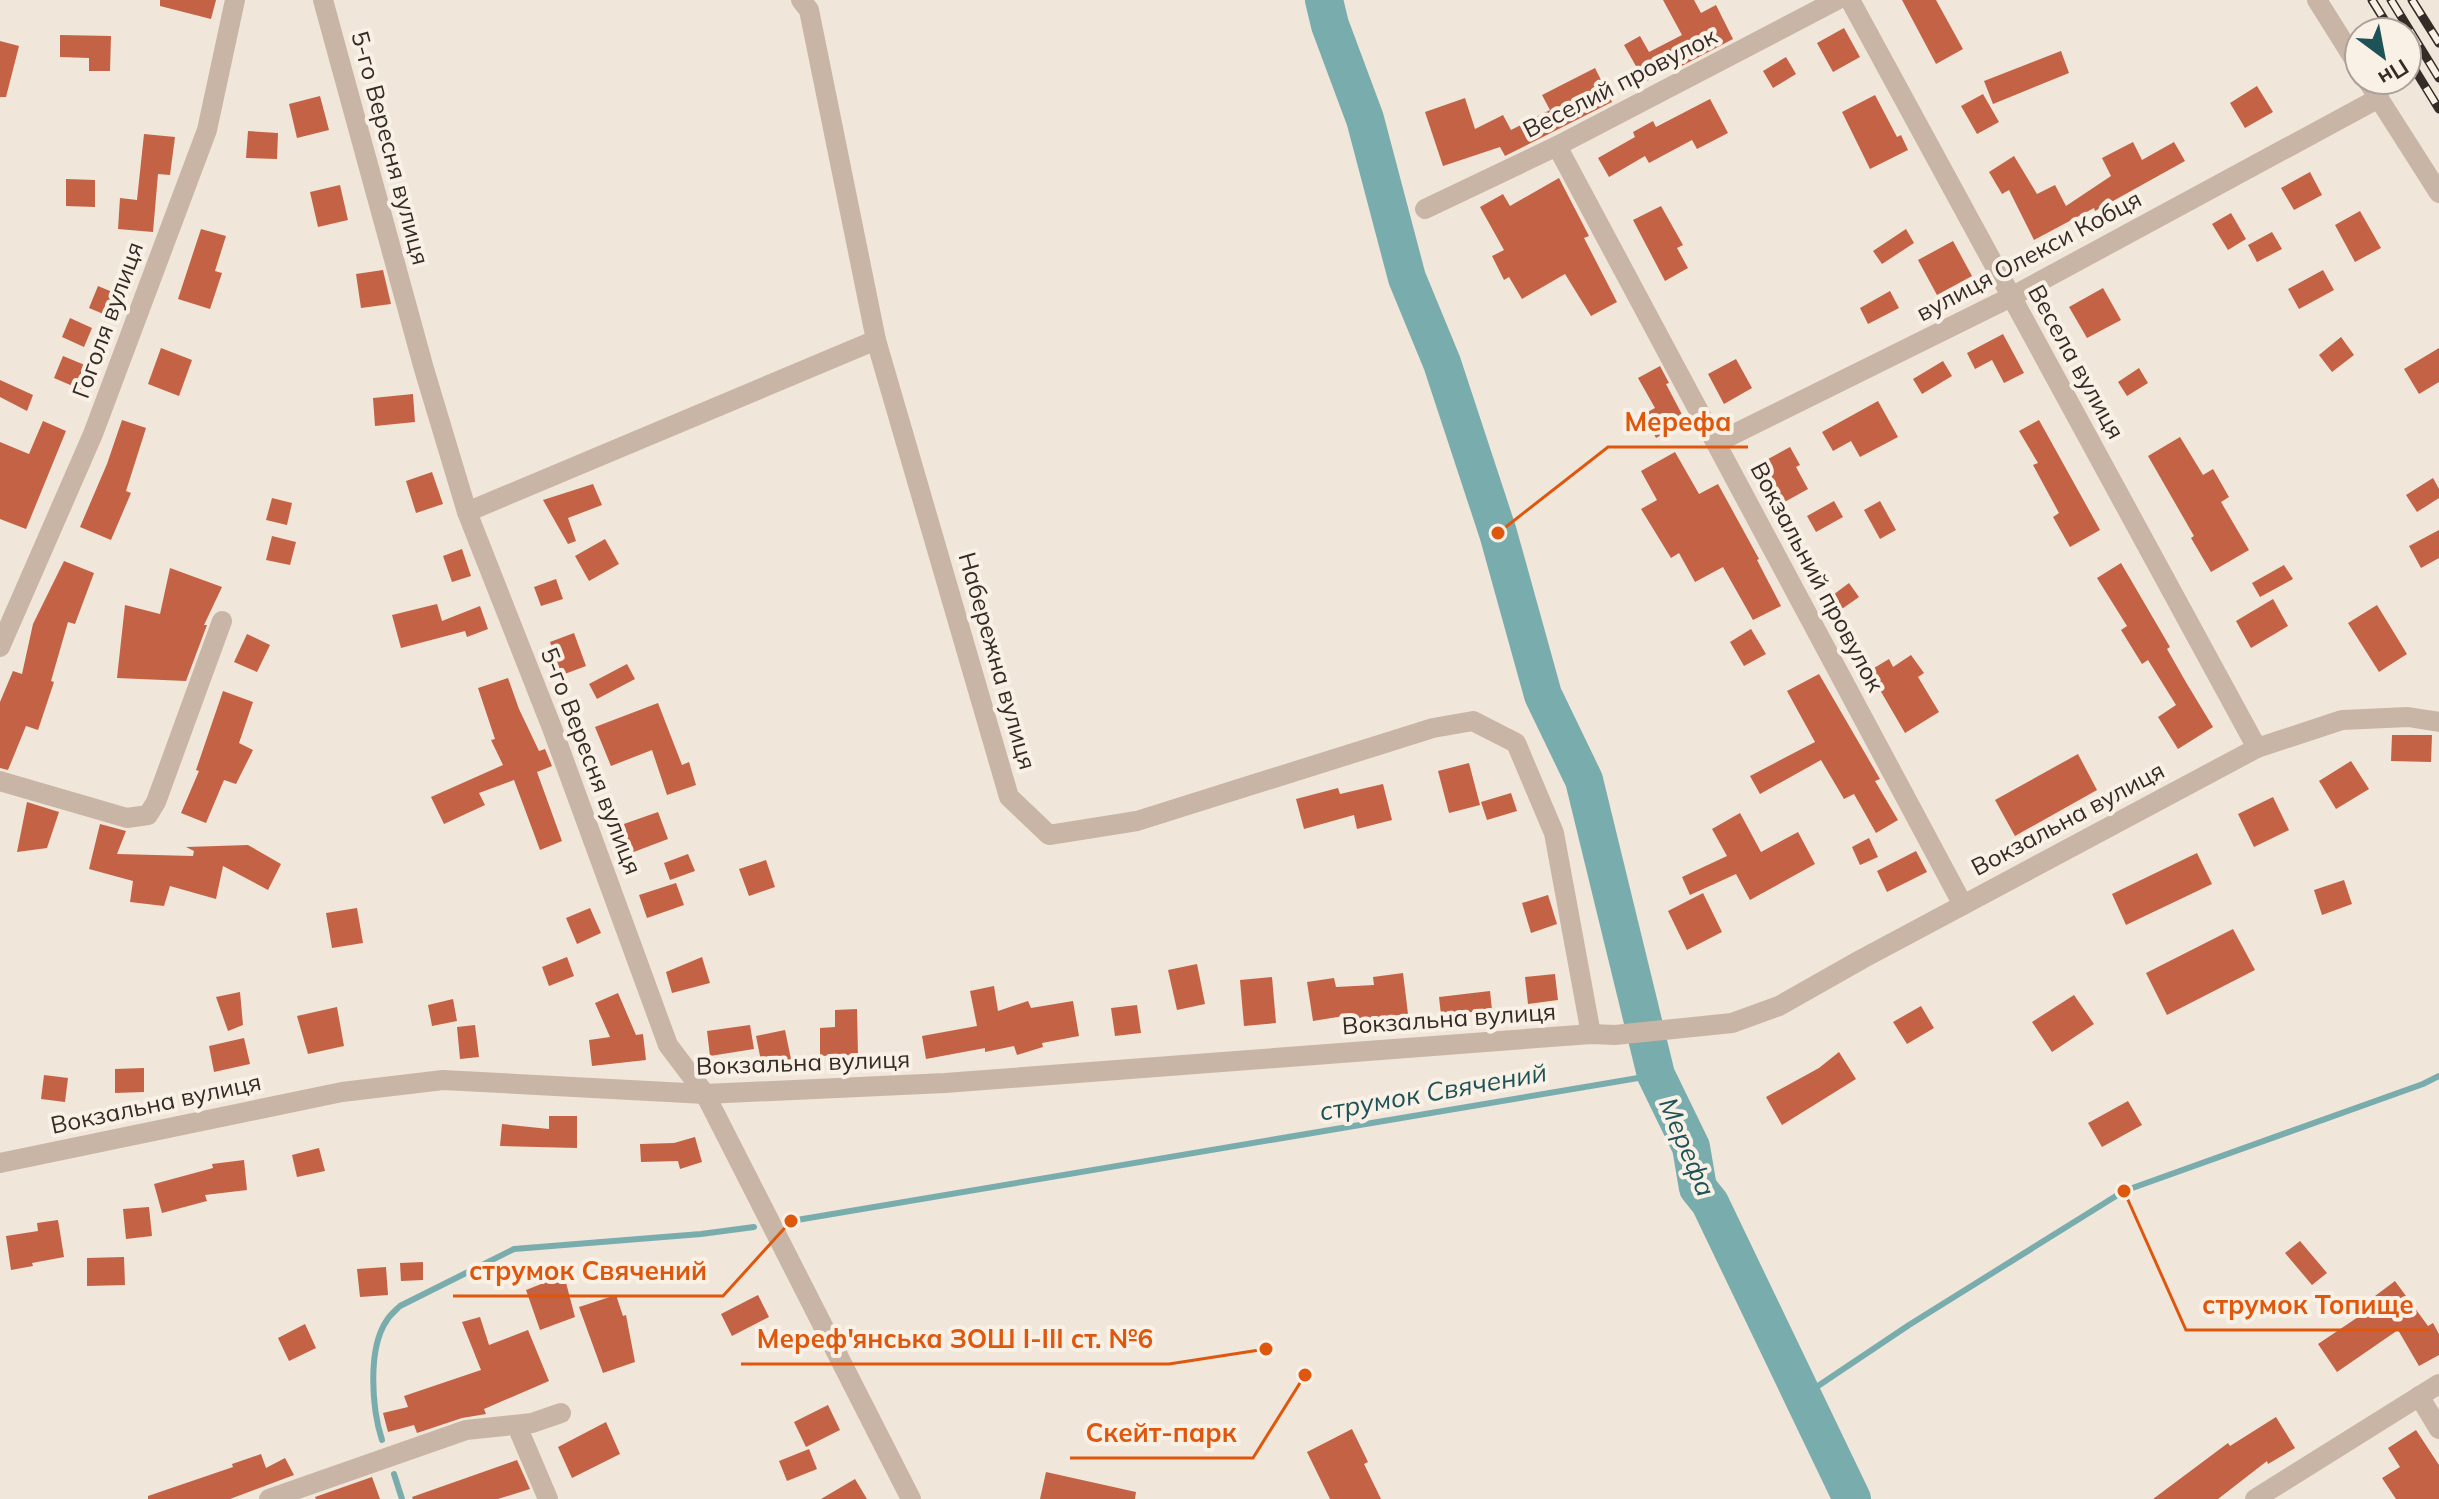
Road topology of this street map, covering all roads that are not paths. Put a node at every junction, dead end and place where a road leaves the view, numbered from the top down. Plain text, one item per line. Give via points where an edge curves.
1 (235, 0) edge
2 (323, 0) edge
3 (801, 0) edge
4 (1837, 0) edge
5 (1850, 0) edge
6 (2317, 0) edge
7 (2343, 41) edge
8 (2369, 96) edge
9 (2370, 103) junction
10 (1557, 146) junction
11 (2439, 193) edge
12 (1425, 209) dead end
13 (2011, 297) junction
14 (876, 340) junction
15 (1716, 443) junction
16 (467, 512) junction
17 (222, 621) dead end
18 (0, 647) edge
19 (2439, 722) edge
20 (2257, 748) junction
21 (0, 781) edge
22 (1963, 905) junction
23 (1591, 1034) junction
24 (705, 1094) junction
25 (0, 1163) edge
26 (2439, 1384) edge
27 (2419, 1396) junction
28 (561, 1413) dead end
29 (517, 1426) junction
30 (2439, 1429) edge
31 (269, 1499) edge
32 (548, 1499) edge
33 (911, 1499) edge
34 (2255, 1499) edge

1 - 18 street, Гоголя вулиця via 207,130 93,434
2 - 16 street, 5-го Вересня вулиця
3 - 14 street, Набережна вулиця via 809,10
4 - 10 street, Веселий провулок
5 - 13 street, Весела вулиця
6 - 7 street
8 - 9 street
9 - 11 street
9 - 13 street, вулиця Олекси Кобця
10 - 12 street, Веселий провулок
10 - 15 street, Вокзальний провулок
13 - 15 street, вулиця Олекси Кобця
13 - 20 street, Весела вулиця
14 - 16 street
14 - 23 street, Набережна вулиця via 1009,797 1049,835 1137,821 1433,728 1473,721 1516,743 1554,833
15 - 22 street, Вокзальний провулок
16 - 24 street, 5-го Вересня вулиця via 668,1045
17 - 21 street via 148,815 127,818
19 - 20 street, Вокзальна вулиця via 2408,717 2342,720
20 - 22 street, Вокзальна вулиця
22 - 23 street, Вокзальна вулиця via 1779,1006 1732,1023
23 - 24 street, Вокзальна вулиця via 945,1083
24 - 25 street, Вокзальна вулиця via 443,1080 342,1092
24 - 33 street, 5-го Вересня вулиця
26 - 27 street
27 - 30 street
27 - 34 street
28 - 29 street
29 - 31 street via 466,1430
29 - 32 street

